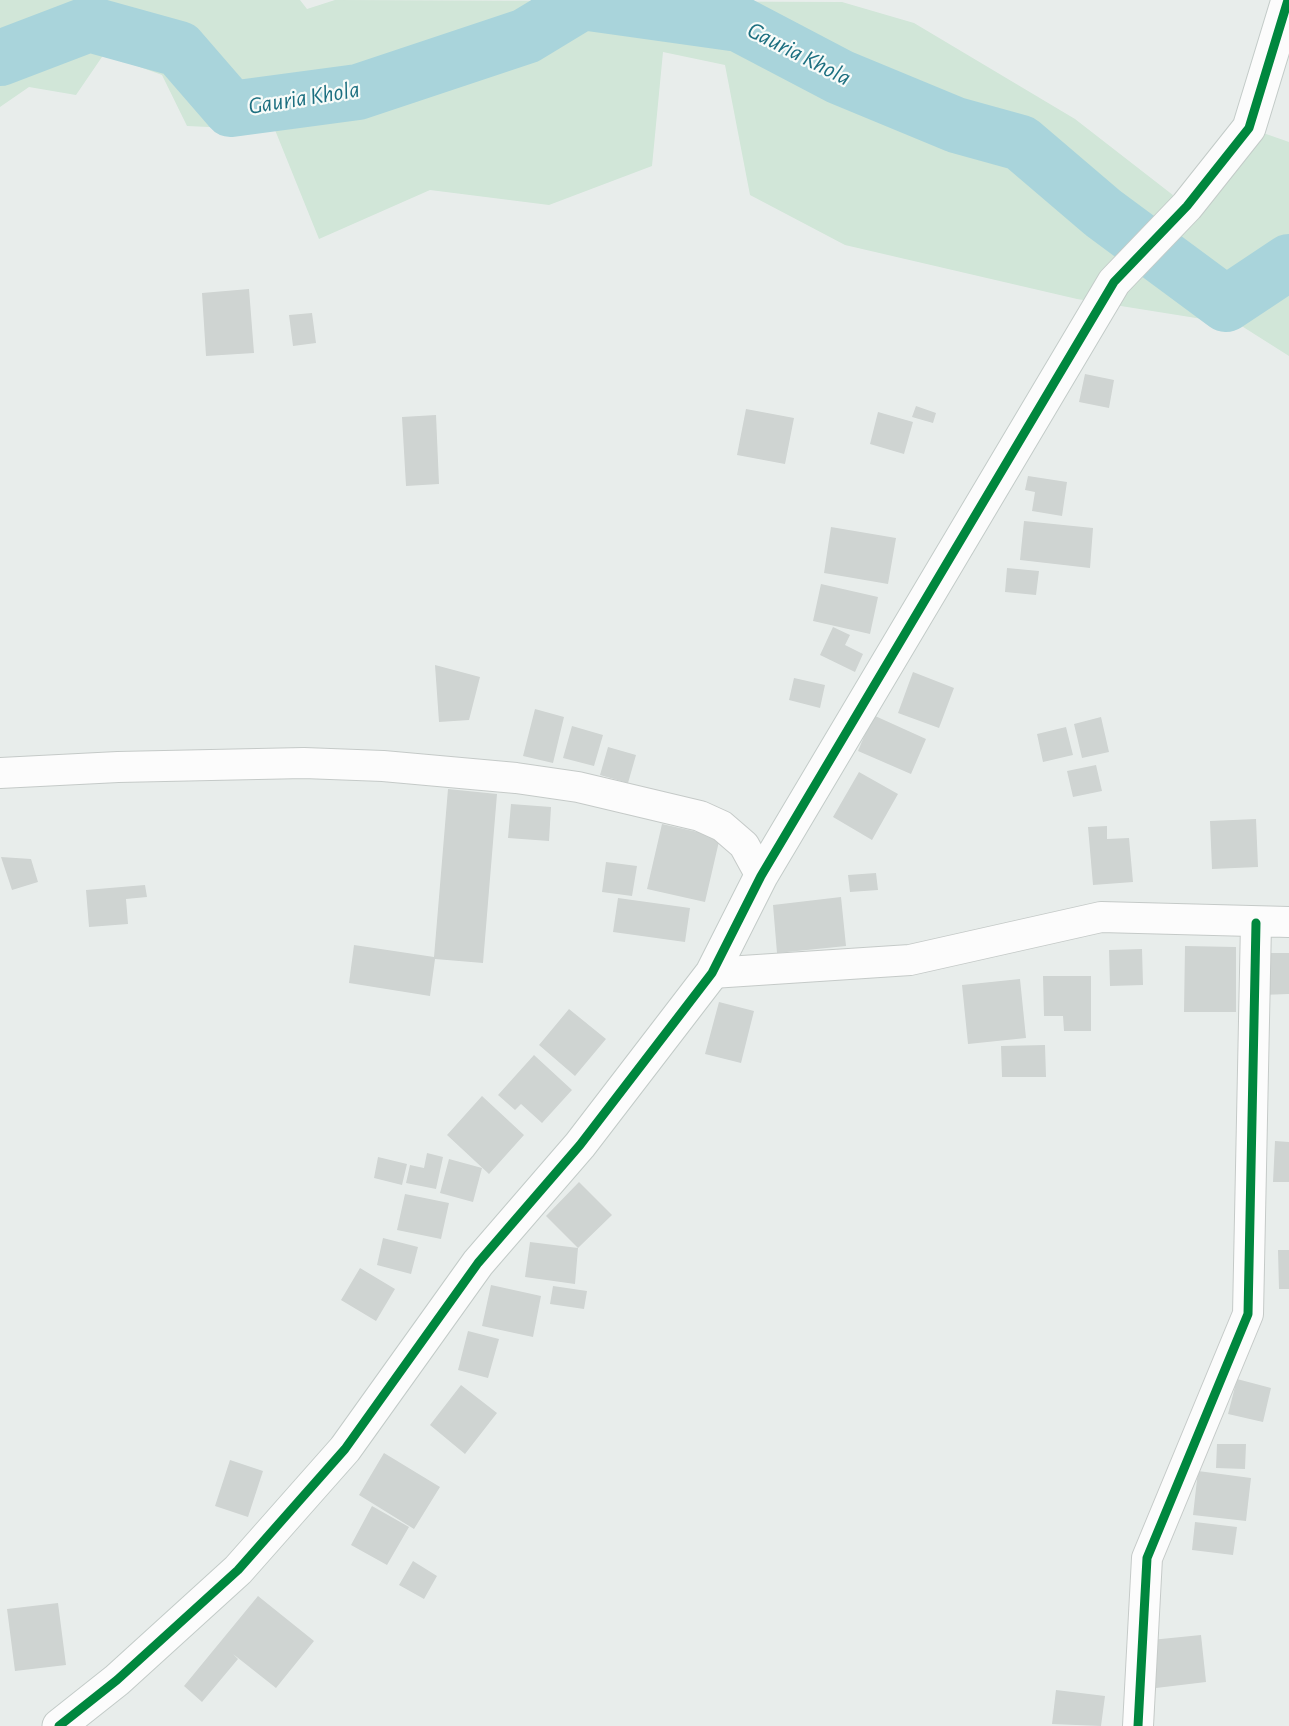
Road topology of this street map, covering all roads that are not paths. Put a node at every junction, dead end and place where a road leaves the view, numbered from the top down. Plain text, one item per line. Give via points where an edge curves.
1 (1288, 0) edge
2 (0, 774) edge
3 (761, 876) junction
4 (1289, 922) edge
5 (1256, 923) junction
6 (712, 973) junction
7 (59, 1726) edge
8 (1138, 1726) edge

1 - 3 street via 1249,128 1187,206 1114,282
2 - 3 street via 304,763 516,778 578,787 700,816 722,826 744,845
3 - 6 street
4 - 5 street
5 - 6 street via 1101,916 910,960
5 - 8 street via 1248,1314 1147,1558
6 - 7 street via 580,1145 478,1263 345,1449 238,1570 117,1680

